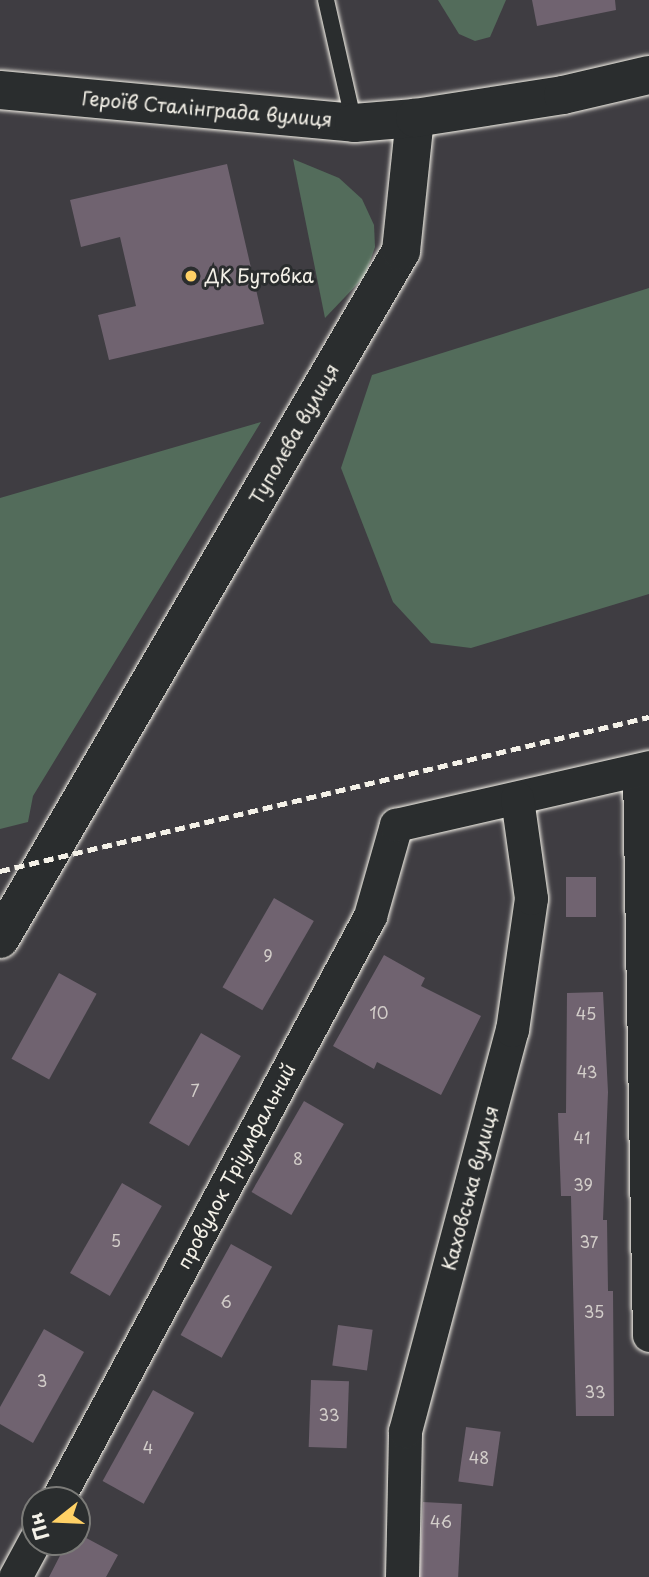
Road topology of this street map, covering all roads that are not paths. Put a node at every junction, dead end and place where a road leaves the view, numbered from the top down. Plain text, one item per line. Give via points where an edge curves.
1 (326, 0) edge
2 (649, 75) edge
3 (0, 90) edge
4 (415, 118) junction
5 (354, 123) junction
6 (644, 769) edge
7 (517, 798) junction
8 (0, 939) edge
9 (649, 1335) edge
10 (65, 1486) edge
11 (26, 1556) edge
12 (15, 1577) edge
13 (402, 1577) edge

1 - 5 lane
2 - 4 street
3 - 5 street, Героїв Сталінграда вулиця
4 - 5 street, Героїв Сталінграда вулиця
4 - 8 street, Туполєва вулиця via 401,251
6 - 7 street
6 - 9 street
7 - 10 street, провулок Тріумфальний via 396,825 370,916
7 - 13 street, Каховська вулиця via 531,898 512,1030 405,1431
11 - 12 street

